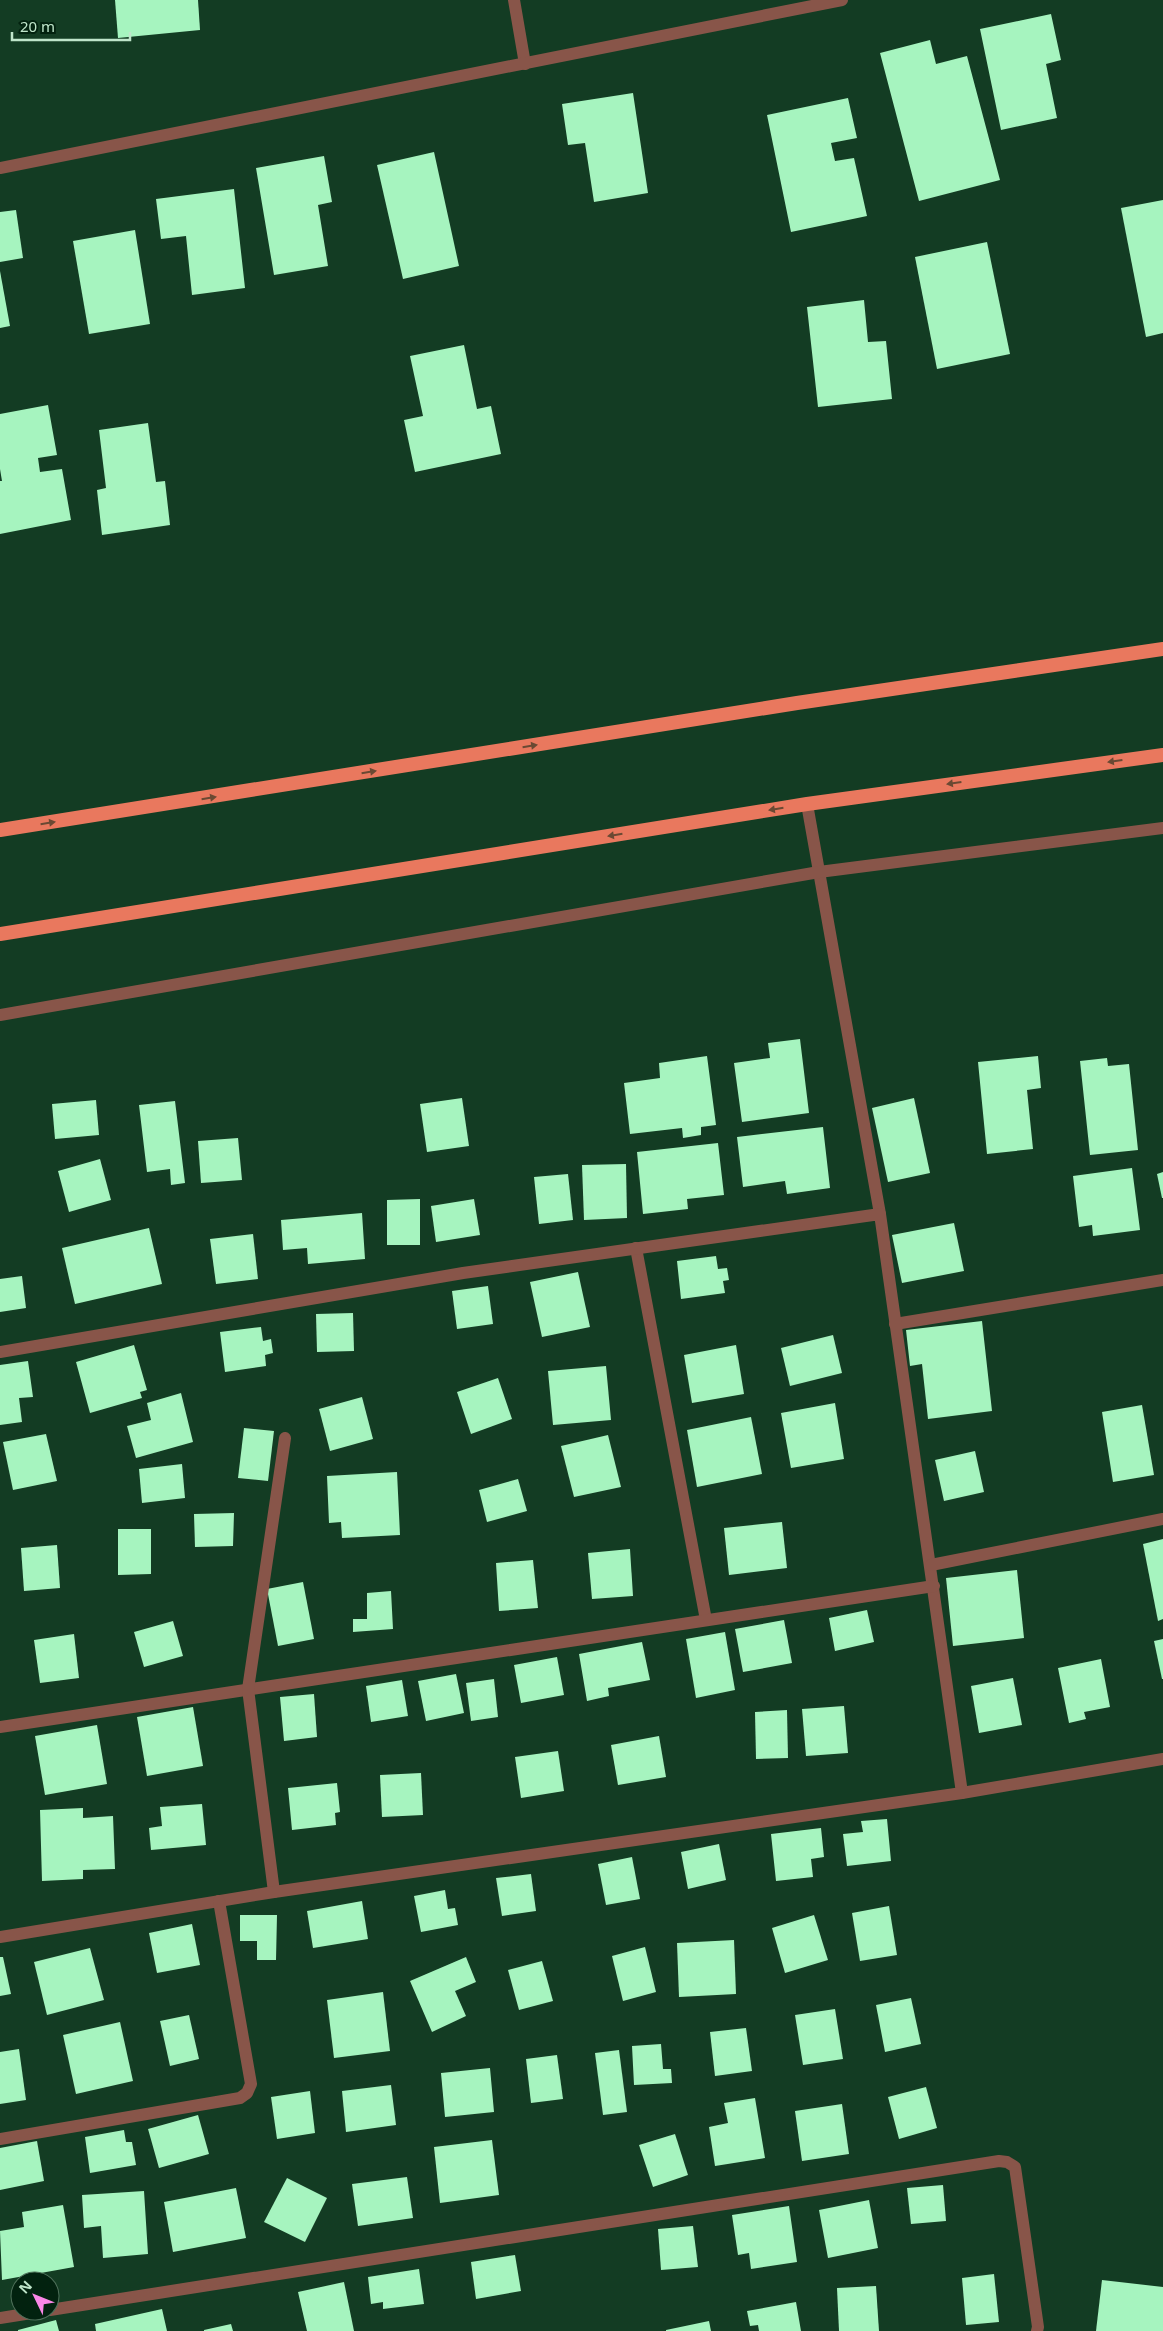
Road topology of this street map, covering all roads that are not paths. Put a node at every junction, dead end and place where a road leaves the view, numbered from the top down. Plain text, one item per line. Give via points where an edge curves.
1 (514, 0) edge
2 (842, 0) edge
3 (524, 64) junction
4 (0, 168) edge
5 (1163, 649) edge
6 (1163, 755) edge
7 (807, 804) junction
8 (1163, 828) edge
9 (0, 830) edge
10 (819, 872) junction
11 (0, 934) edge
12 (0, 1014) edge
13 (880, 1214) junction
14 (636, 1248) junction
15 (1163, 1280) edge
16 (895, 1324) junction
17 (0, 1352) edge
18 (285, 1438) dead end
19 (1163, 1519) edge
20 (931, 1565) junction
21 (934, 1586) junction
22 (706, 1620) junction
23 (248, 1689) junction
24 (0, 1727) edge
25 (1163, 1759) edge
26 (962, 1793) junction
27 (274, 1892) junction
28 (219, 1901) junction
29 (0, 1937) edge
30 (0, 2139) edge
31 (60, 2308) edge
32 (1037, 2331) edge

1 - 3 street
2 - 3 street
3 - 4 street
9 -> 5 highway via 797,703
6 -> 7 highway
7 - 10 street
7 -> 11 highway
8 - 10 street
10 - 12 street
10 - 13 street
13 - 14 street
13 - 16 street
14 - 17 street via 464,1273
14 - 22 street
15 - 16 street
16 - 20 street
18 - 23 street
19 - 20 street
20 - 21 street
21 - 22 street
21 - 26 street
22 - 23 street
23 - 24 street
23 - 27 street
25 - 26 street
26 - 27 street
27 - 28 street
28 - 29 street
28 - 30 street via 251,2084 247,2093 240,2098
31 - 32 street via 999,2161 1008,2162 1015,2168

